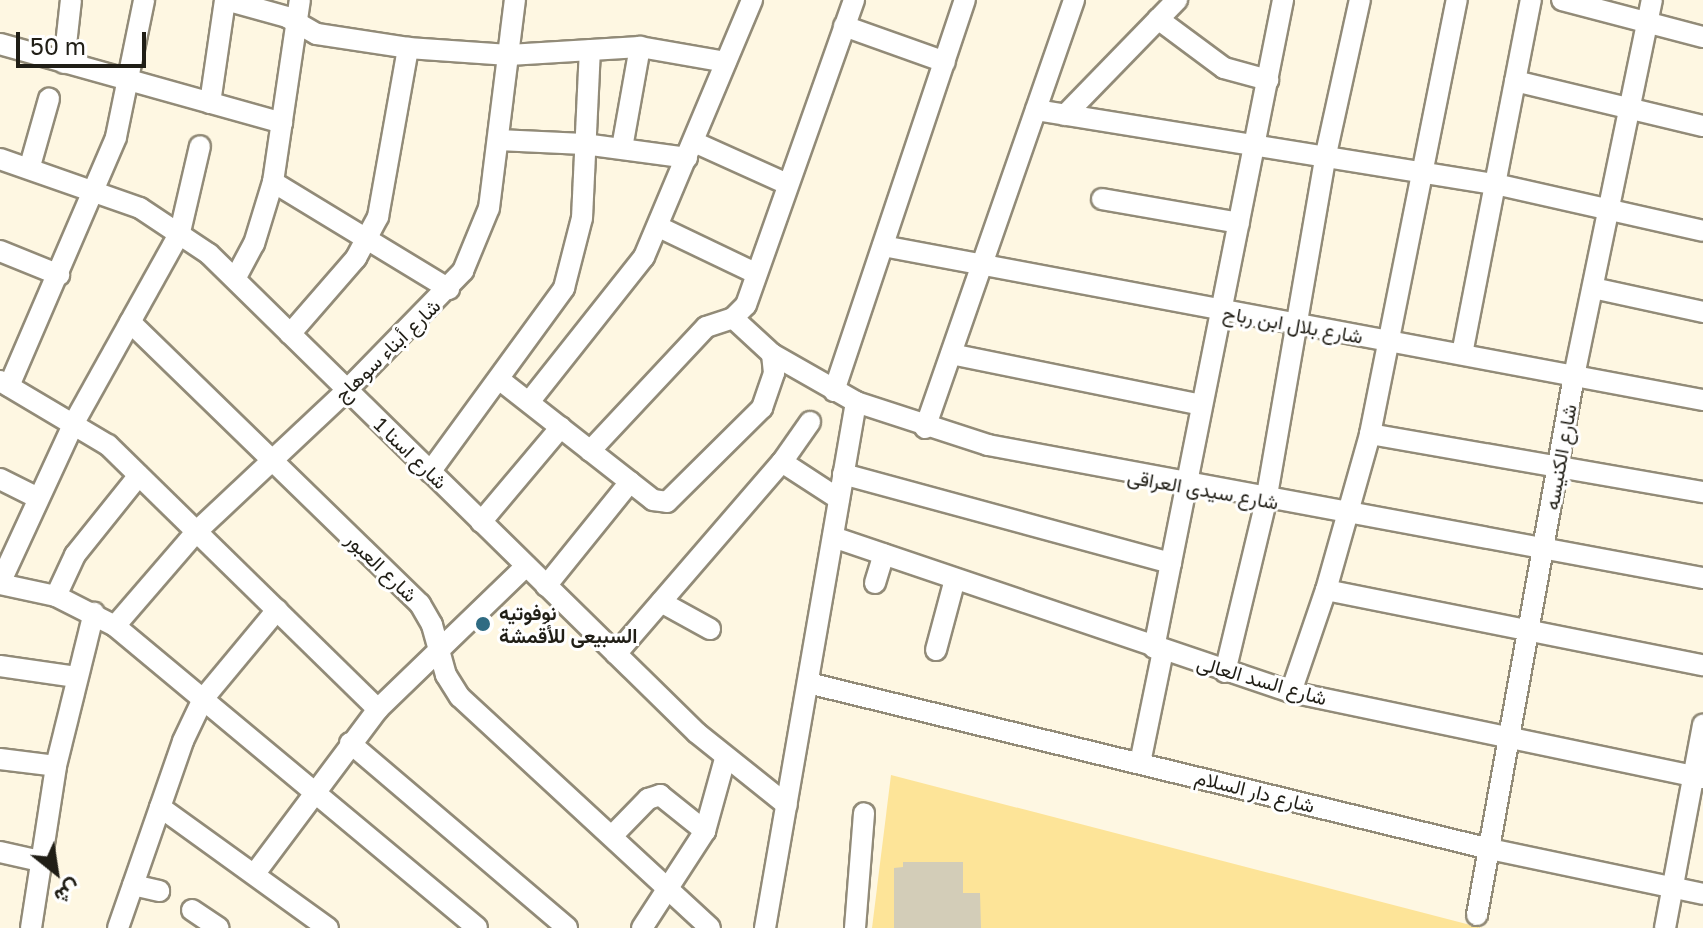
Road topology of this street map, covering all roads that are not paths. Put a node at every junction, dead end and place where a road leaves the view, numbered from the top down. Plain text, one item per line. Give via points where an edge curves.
1 (71, 0) edge
2 (144, 0) edge
3 (226, 0) edge
4 (300, 0) edge
5 (515, 0) edge
6 (752, 0) edge
7 (854, 0) edge
8 (965, 0) edge
9 (1074, 0) edge
10 (1177, 0) edge
11 (1283, 0) edge
12 (1360, 0) edge
13 (1457, 0) edge
14 (1531, 0) edge
15 (1562, 0) edge
16 (1652, 0) edge
17 (1158, 19) junction
18 (297, 22) junction
19 (1648, 23) junction
20 (844, 26) junction
21 (1703, 37) edge
22 (0, 44) edge
23 (640, 47) junction
24 (408, 48) junction
25 (590, 50) junction
26 (509, 55) junction
27 (726, 62) junction
28 (945, 62) junction
29 (64, 63) junction
30 (1268, 80) junction
31 (1515, 81) junction
32 (131, 83) junction
33 (49, 99) dead end
34 (210, 103) junction
35 (1630, 108) junction
36 (1036, 110) junction
37 (1065, 115) junction
38 (282, 123) junction
39 (1703, 126) edge
40 (498, 140) junction
41 (584, 144) junction
42 (1256, 144) junction
43 (200, 146) dead end
44 (622, 148) junction
45 (690, 150) junction
46 (1326, 154) junction
47 (0, 159) edge
48 (30, 166) junction
49 (1423, 171) junction
50 (273, 182) junction
51 (787, 184) junction
52 (1495, 184) junction
53 (97, 189) junction
54 (1102, 199) dead end
55 (1610, 210) junction
56 (1239, 223) junction
57 (659, 227) junction
58 (1703, 231) edge
59 (180, 232) junction
60 (368, 239) junction
61 (883, 246) junction
62 (0, 251) edge
63 (981, 267) junction
64 (755, 273) junction
65 (59, 275) junction
66 (235, 279) junction
67 (1593, 288) junction
68 (449, 289) junction
69 (1220, 311) junction
70 (1703, 312) edge
71 (733, 318) junction
72 (130, 322) junction
73 (1297, 323) junction
74 (290, 334) junction
75 (1389, 340) junction
76 (772, 354) junction
77 (951, 354) junction
78 (1462, 354) junction
79 (1574, 376) junction
80 (500, 380) junction
81 (5, 384) edge
82 (346, 391) junction
83 (834, 391) junction
84 (1703, 400) edge
85 (529, 402) junction
86 (856, 402) junction
87 (1202, 405) junction
88 (75, 421) junction
89 (810, 422) dead end
90 (561, 427) junction
91 (925, 428) junction
92 (1370, 434) junction
93 (590, 451) junction
94 (272, 460) junction
95 (782, 462) junction
96 (1559, 467) junction
97 (430, 472) junction
98 (843, 474) junction
99 (139, 475) junction
100 (0, 479) edge
101 (630, 482) junction
102 (1187, 486) junction
103 (1703, 492) edge
104 (38, 498) junction
105 (839, 499) junction
106 (1266, 501) junction
107 (1348, 514) junction
108 (481, 522) junction
109 (197, 531) junction
110 (833, 537) junction
111 (1544, 549) junction
112 (884, 554) junction
113 (1171, 563) junction
114 (526, 566) junction
115 (1703, 578) edge
116 (955, 579) junction
117 (0, 583) edge
118 (875, 583) dead end
119 (546, 586) junction
120 (1326, 590) junction
121 (56, 596) junction
122 (661, 602) junction
123 (277, 610) junction
124 (94, 613) junction
125 (115, 626) junction
126 (710, 629) dead end
127 (1530, 631) junction
128 (438, 649) junction
129 (1158, 649) junction
130 (936, 650) dead end
131 (616, 654) junction
132 (1703, 665) edge
133 (0, 666) edge
134 (1225, 672) junction
135 (76, 677) junction
136 (808, 683) junction
137 (1291, 692) junction
138 (203, 699) junction
139 (378, 709) junction
140 (1703, 725) edge
141 (1510, 739) junction
142 (350, 743) junction
143 (0, 759) edge
144 (725, 759) junction
145 (1140, 763) junction
146 (56, 766) junction
147 (1698, 777) edge
148 (311, 793) junction
149 (787, 805) junction
150 (160, 807) junction
151 (864, 813) dead end
152 (705, 831) junction
153 (612, 836) junction
154 (1490, 849) junction
155 (0, 852) edge
156 (40, 861) junction
157 (256, 872) junction
158 (133, 885) junction
159 (1673, 887) junction
160 (670, 890) junction
161 (159, 891) dead end
162 (1703, 894) edge
163 (192, 910) dead end
164 (1477, 915) dead end
165 (31, 928) edge
166 (118, 928) edge
167 (219, 928) edge
168 (328, 928) edge
169 (477, 928) edge
170 (567, 928) edge
171 (642, 928) edge
172 (710, 928) edge
173 (765, 928) edge
174 (855, 928) edge
175 (1665, 928) edge

1 - 29 street
2 - 32 street
3 - 18 street
3 - 34 street
4 - 18 street
5 - 26 street, شارع أبناء سوهاج
6 - 27 street
7 - 20 street
8 - 28 street
9 - 36 street
10 - 17 street
11 - 30 street
12 - 46 street
13 - 49 street
14 - 31 street
15 - 19 street
16 - 19 street, شارع الكنيسه
17 - 30 street via 1213,62
17 - 37 street
18 - 24 street via 317,34
18 - 38 street
19 - 21 street
19 - 35 street, شارع الكنيسه
20 - 28 street
20 - 51 street
22 - 29 street
23 - 25 street
23 - 27 street
23 - 44 street
24 - 26 street
24 - 60 street via 378,217
25 - 26 street
25 - 41 street
26 - 40 street, شارع أبناء سوهاج
27 - 45 street
28 - 61 street
29 - 32 street
30 - 42 street
31 - 35 street
31 - 52 street
32 - 34 street
32 - 53 street
33 - 48 street
34 - 38 street
35 - 39 street
35 - 55 street, شارع الكنيسه
36 - 37 street
36 - 63 street
37 - 42 street
38 - 50 street
40 - 41 street
40 - 68 street, شارع أبناء سوهاج via 483,230
41 - 44 street
41 - 80 street via 582,218 564,288
42 - 46 street
42 - 56 street
43 - 59 street
44 - 45 street
45 - 51 street
45 - 57 street
46 - 49 street
46 - 73 street
47 - 48 street, شارع اسنا 1
48 - 53 street, شارع اسنا 1
49 - 52 street
49 - 75 street
50 - 60 street
50 - 66 street via 254,244
51 - 64 street
52 - 55 street
52 - 78 street
53 - 59 street, شارع اسنا 1
53 - 65 street
54 - 56 street
55 - 58 street
55 - 67 street, شارع الكنيسه
56 - 69 street
57 - 64 street
57 - 85 street via 628,282
59 - 66 street, شارع اسنا 1
59 - 72 street
60 - 68 street
60 - 74 street
61 - 63 street, شارع بلال ابن رباح
61 - 83 street
62 - 65 street
63 - 69 street, شارع بلال ابن رباح
63 - 77 street
64 - 71 street via 746,305
65 - 81 street
66 - 74 street, شارع اسنا 1
67 - 70 street
67 - 79 street, شارع الكنيسه
68 - 82 street, شارع أبناء سوهاج
69 - 73 street, شارع بلال ابن رباح
69 - 87 street
71 - 76 street, شارع سيدى العراقى
71 - 93 street via 706,327
72 - 88 street
72 - 94 street, شارع العبور
73 - 75 street, شارع بلال ابن رباح
73 - 106 street
74 - 82 street, شارع اسنا 1
75 - 78 street, شارع بلال ابن رباح
75 - 92 street
76 - 83 street, شارع سيدى العراقى
76 - 101 street via 772,382 762,408 674,499 653,500
77 - 87 street
77 - 91 street
78 - 79 street, شارع بلال ابن رباح
79 - 84 street, شارع بلال ابن رباح
79 - 96 street, شارع الكنيسه
80 - 85 street
80 - 97 street
81 - 88 street
82 - 94 street, شارع أبناء سوهاج
82 - 97 street, شارع اسنا 1
83 - 86 street, شارع سيدى العراقى
85 - 90 street
86 - 91 street, شارع سيدى العراقى
86 - 98 street
87 - 102 street
88 - 99 street
88 - 104 street
89 - 95 street
90 - 93 street
90 - 108 street
91 - 102 street, شارع سيدى العراقى via 1052,461
92 - 96 street
92 - 107 street
93 - 101 street
94 - 109 street, شارع أبناء سوهاج
94 - 128 street, شارع العبور via 420,604
95 - 105 street
95 - 122 street
96 - 103 street
96 - 111 street, شارع الكنيسه
97 - 108 street, شارع اسنا 1
98 - 105 street
98 - 113 street
99 - 109 street
99 - 121 street via 75,555
100 - 104 street
101 - 119 street
102 - 106 street, شارع سيدى العراقى
102 - 113 street
104 - 117 street
105 - 110 street
106 - 107 street, شارع سيدى العراقى
106 - 134 street
107 - 111 street, شارع سيدى العراقى
107 - 120 street
108 - 114 street, شارع اسنا 1
109 - 123 street
109 - 125 street, شارع أبناء سوهاج
110 - 112 street, شارع السد العالى
110 - 136 street
111 - 115 street, شارع سيدى العراقى
111 - 127 street, شارع الكنيسه
112 - 116 street, شارع السد العالى
112 - 118 street
113 - 129 street
114 - 119 street, شارع اسنا 1
114 - 128 street
116 - 129 street, شارع السد العالى
116 - 130 street
117 - 121 street
119 - 131 street, شارع اسنا 1
120 - 127 street
120 - 137 street
121 - 124 street
122 - 126 street
122 - 131 street
123 - 138 street
123 - 139 street
124 - 125 street
124 - 135 street
125 - 138 street
127 - 132 street
127 - 141 street, شارع الكنيسه
128 - 139 street
128 - 153 street, شارع العبور via 460,697
129 - 134 street, شارع السد العالى
129 - 145 street
131 - 144 street, شارع اسنا 1
133 - 135 street
134 - 137 street, شارع السد العالى
135 - 146 street
136 - 145 street, شارع دار السلام
136 - 149 street
137 - 141 street, شارع السد العالى
138 - 148 street
138 - 150 street
139 - 142 street
140 - 147 street
141 - 147 street, شارع السد العالى
141 - 154 street, شارع الكنيسه
142 - 148 street
142 - 170 street
143 - 146 street
144 - 149 street, شارع اسنا 1
144 - 152 street
145 - 154 street, شارع دار السلام
146 - 156 street
147 - 159 street
148 - 157 street
148 - 169 street
149 - 173 street
150 - 157 street
150 - 158 street
151 - 174 street
152 - 153 street via 660,795 648,799
152 - 160 street
153 - 160 street, شارع العبور
154 - 159 street, شارع دار السلام
154 - 164 street, شارع الكنيسه
155 - 156 street
156 - 165 street
157 - 168 street
158 - 161 street
158 - 166 street
159 - 162 street, شارع دار السلام
159 - 175 street
160 - 171 street
160 - 172 street, شارع العبور
163 - 167 street

